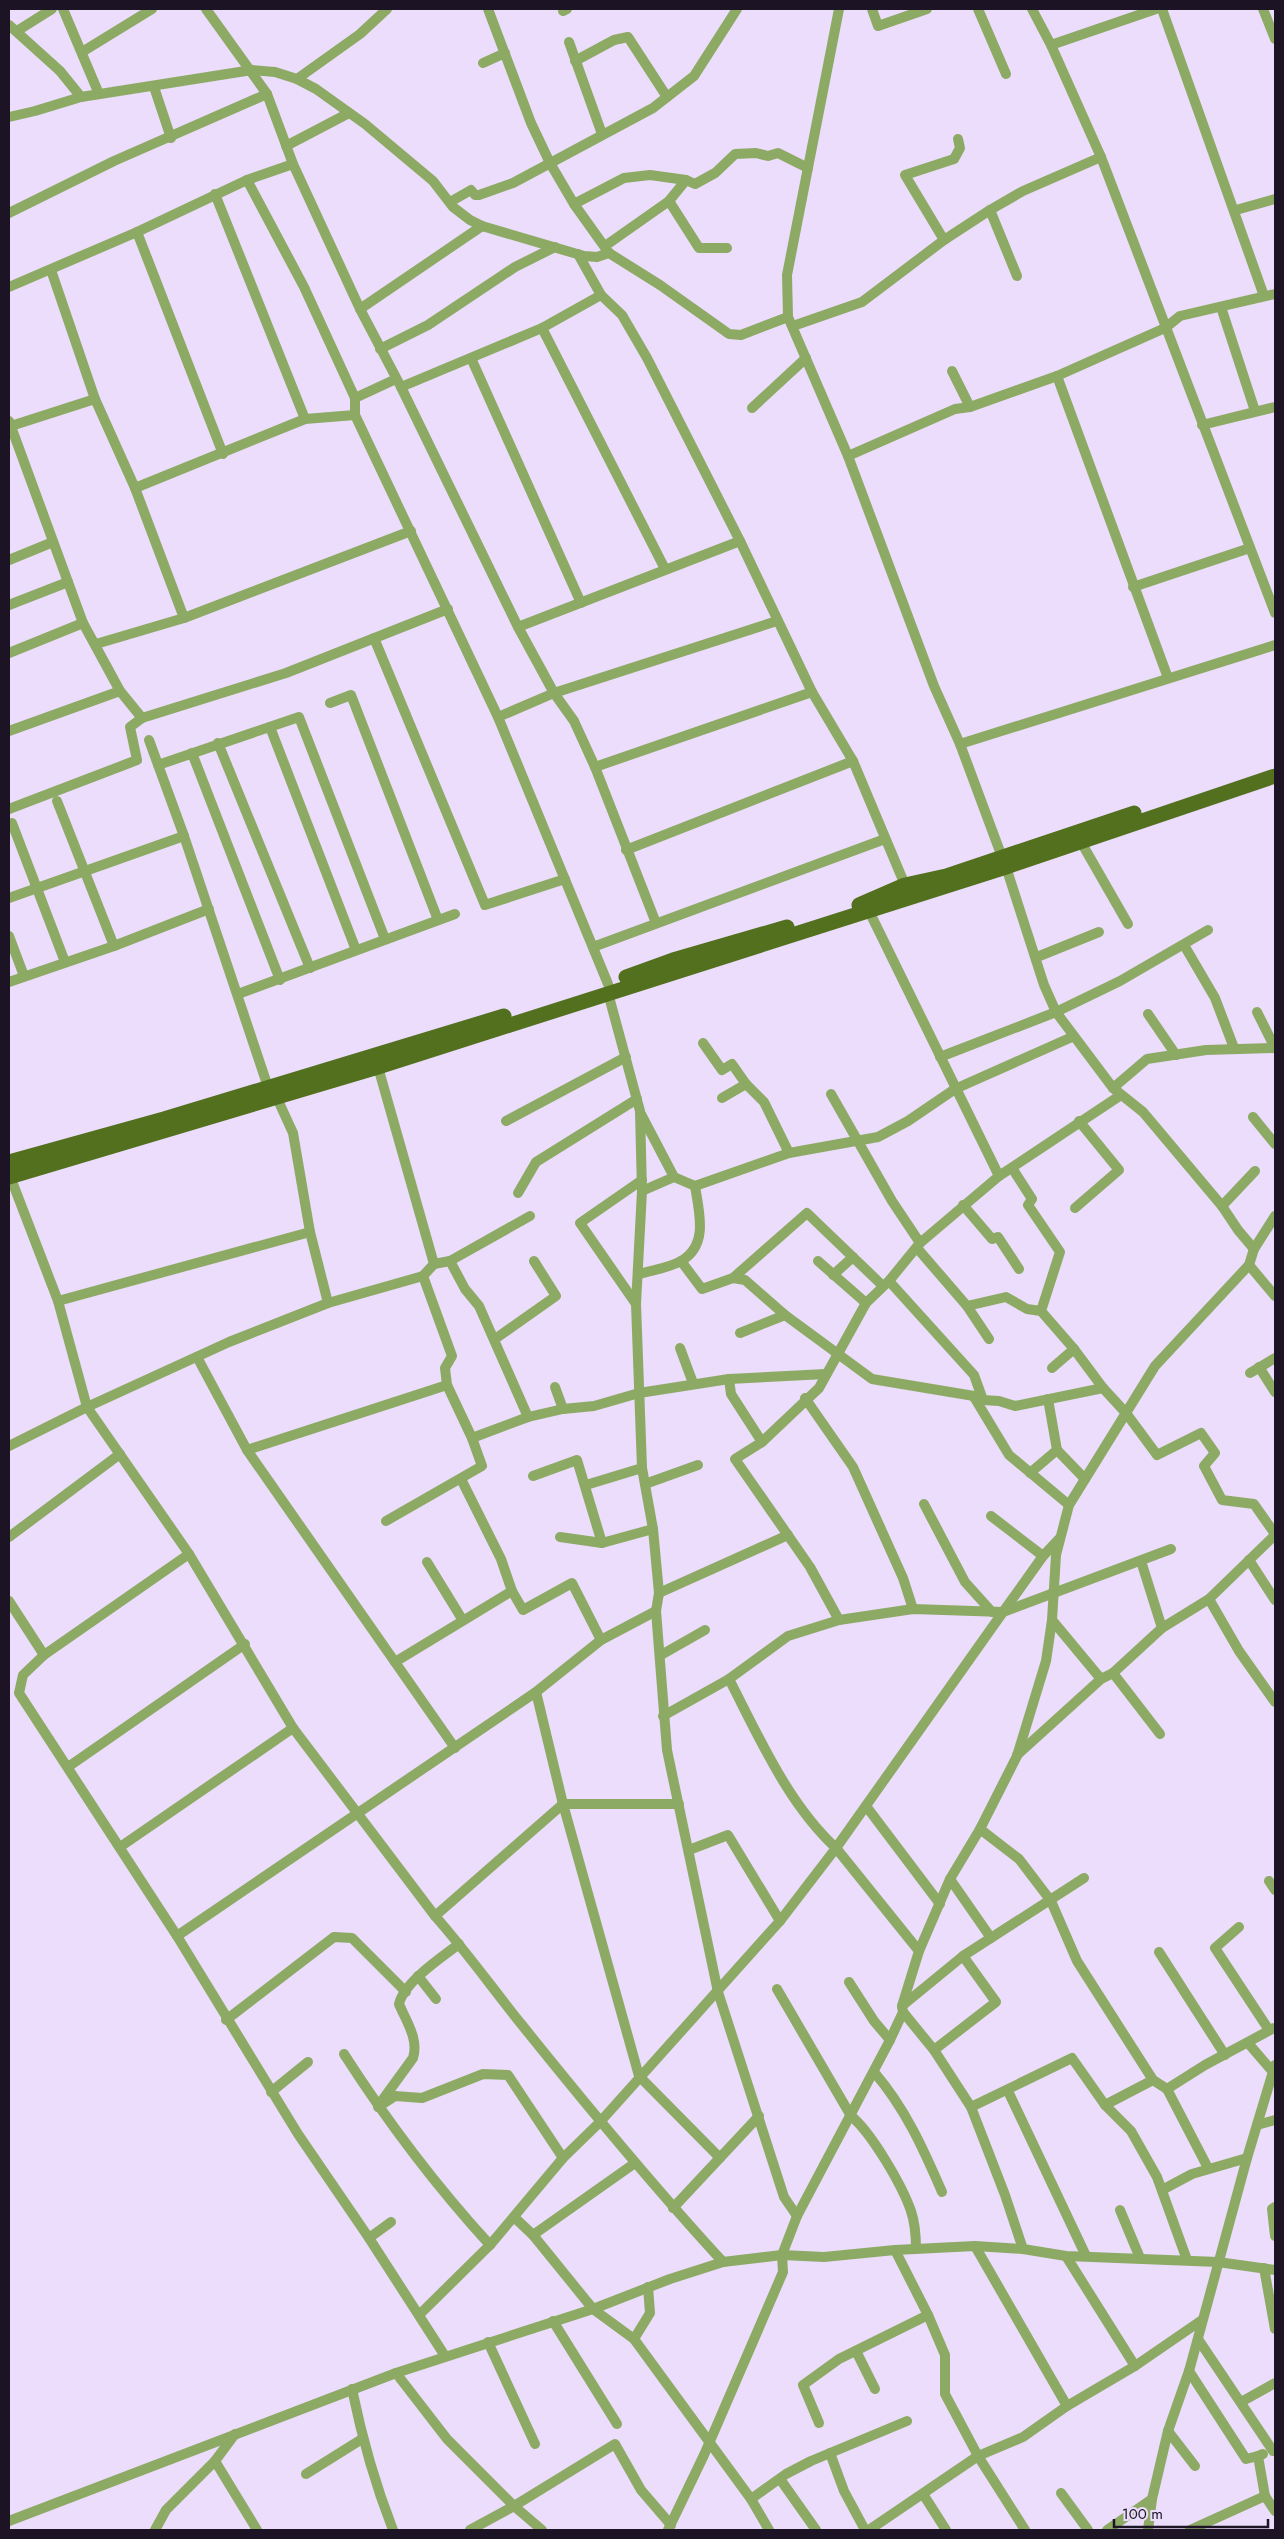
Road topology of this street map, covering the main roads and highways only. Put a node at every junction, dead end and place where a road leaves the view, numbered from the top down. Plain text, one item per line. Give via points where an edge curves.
1 (1275, 766) edge
2 (1275, 776) edge
3 (1004, 862) junction
4 (608, 988) junction
5 (348, 1069) junction
6 (9, 1172) edge

1 - 3 main road
2 - 3 main road via 1081,842
3 - 4 main road via 869,911
3 - 4 main road via 905,885 848,909 673,960
4 - 5 main road
4 - 5 main road via 378,1067
5 - 6 main road

